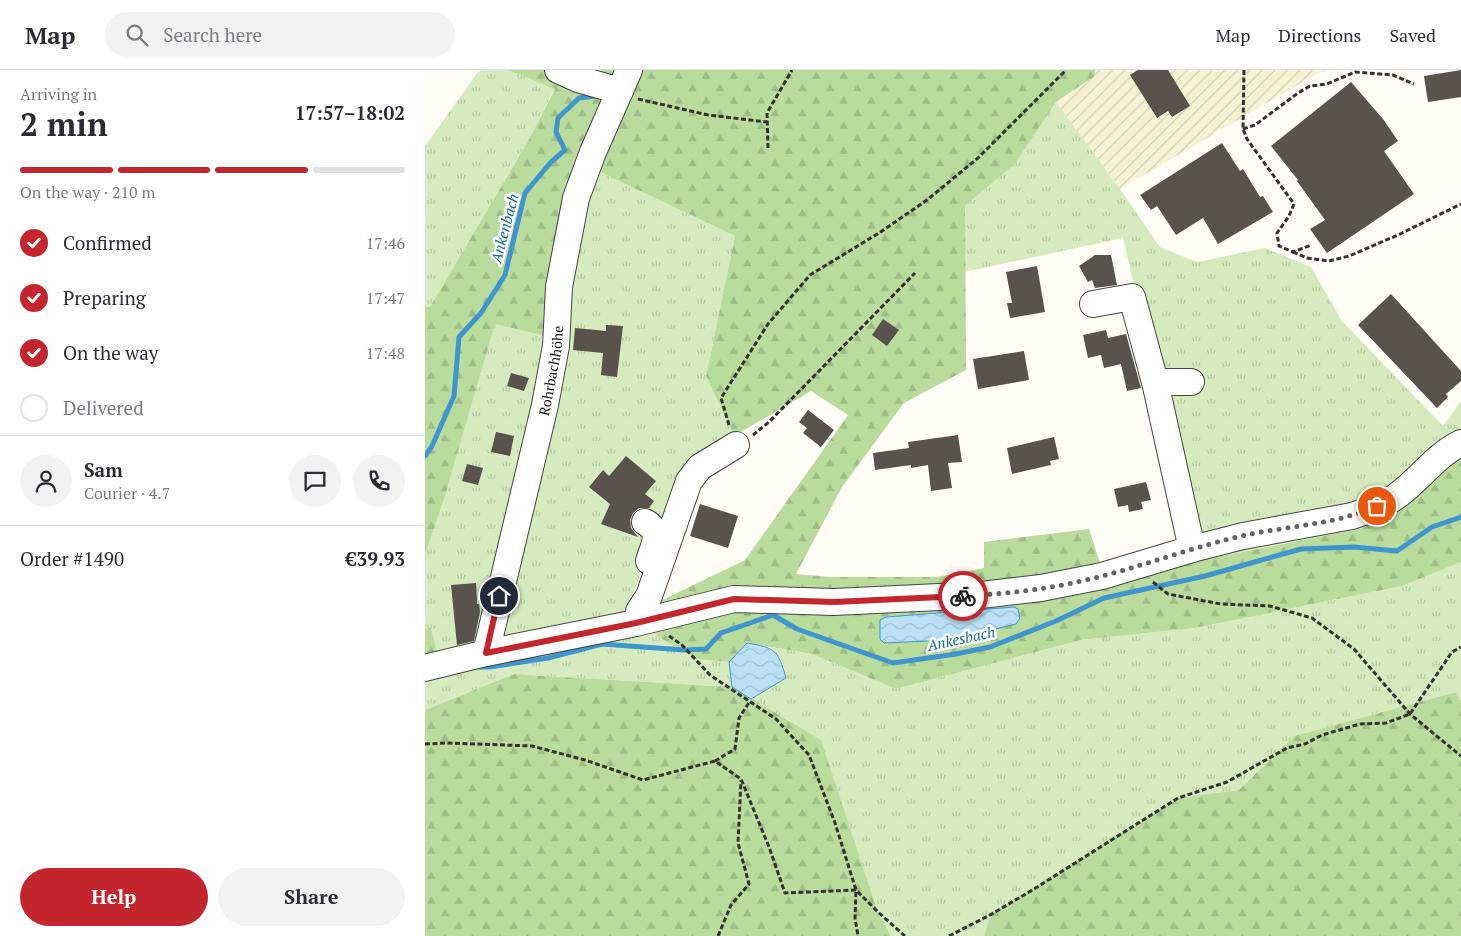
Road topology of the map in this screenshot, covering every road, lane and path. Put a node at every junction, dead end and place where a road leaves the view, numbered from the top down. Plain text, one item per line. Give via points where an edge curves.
1 (558, 70) edge
2 (792, 70) edge
3 (1066, 70) edge
4 (1244, 70) edge
5 (1414, 84) dead end
6 (623, 85) edge
7 (767, 122) junction
8 (1243, 129) junction
9 (768, 148) dead end
10 (1461, 204) edge
11 (1311, 245) dead end
12 (1293, 252) junction
13 (915, 274) dead end
14 (1093, 304) dead end
15 (1155, 382) junction
16 (1191, 382) dead end
17 (1461, 443) edge
18 (736, 445) junction
19 (645, 522) dead end
20 (1192, 549) junction
21 (1150, 580) dead end
22 (637, 617) junction
23 (682, 645) dead end
24 (1461, 647) edge
25 (486, 653) junction
26 (425, 668) edge
27 (750, 701) junction
28 (1410, 714) junction
29 (425, 744) edge
30 (1461, 756) edge
31 (715, 761) junction
32 (741, 779) junction
33 (857, 890) junction
34 (718, 936) edge
35 (858, 936) edge
36 (905, 936) edge
37 (949, 936) edge

1 - 6 street via 578,79
2 - 7 path via 767,114
3 - 18 path via 978,158 927,200 810,275 768,324 721,398
4 - 8 path
5 - 8 path via 1393,75 1355,72 1327,84 1310,86 1255,125
6 - 7 path via 708,115
6 - 25 street, Rohrbachhöhe via 576,198 559,287 556,346 545,405
7 - 9 path
8 - 12 path via 1294,204 1277,233 1279,246
10 - 12 path via 1349,256 1329,261
11 - 12 path
13 - 18 path via 769,422
14 - 15 street via 1132,297
15 - 16 street
15 - 20 street
17 - 20 street via 1396,496 1367,511
18 - 22 street via 700,467 689,481 649,596
19 - 22 street via 657,534 642,583
20 - 22 street via 1101,576 1041,588 981,595 834,602 734,599
21 - 28 path via 1168,594 1221,604 1270,606 1312,618 1353,649
22 - 25 street
23 - 27 path via 710,675
24 - 28 path via 1452,652
25 - 26 street
27 - 31 path via 739,718 735,749
27 - 33 path via 776,719 809,755
28 - 30 path
28 - 37 path via 1386,723 1360,724 1322,735 1305,744 1287,748 1227,782 1178,798 990,915
29 - 31 path via 532,746 643,780
31 - 32 path
32 - 33 path via 785,894
32 - 34 path via 738,843 749,884 731,905
33 - 35 path via 855,918
33 - 36 path

